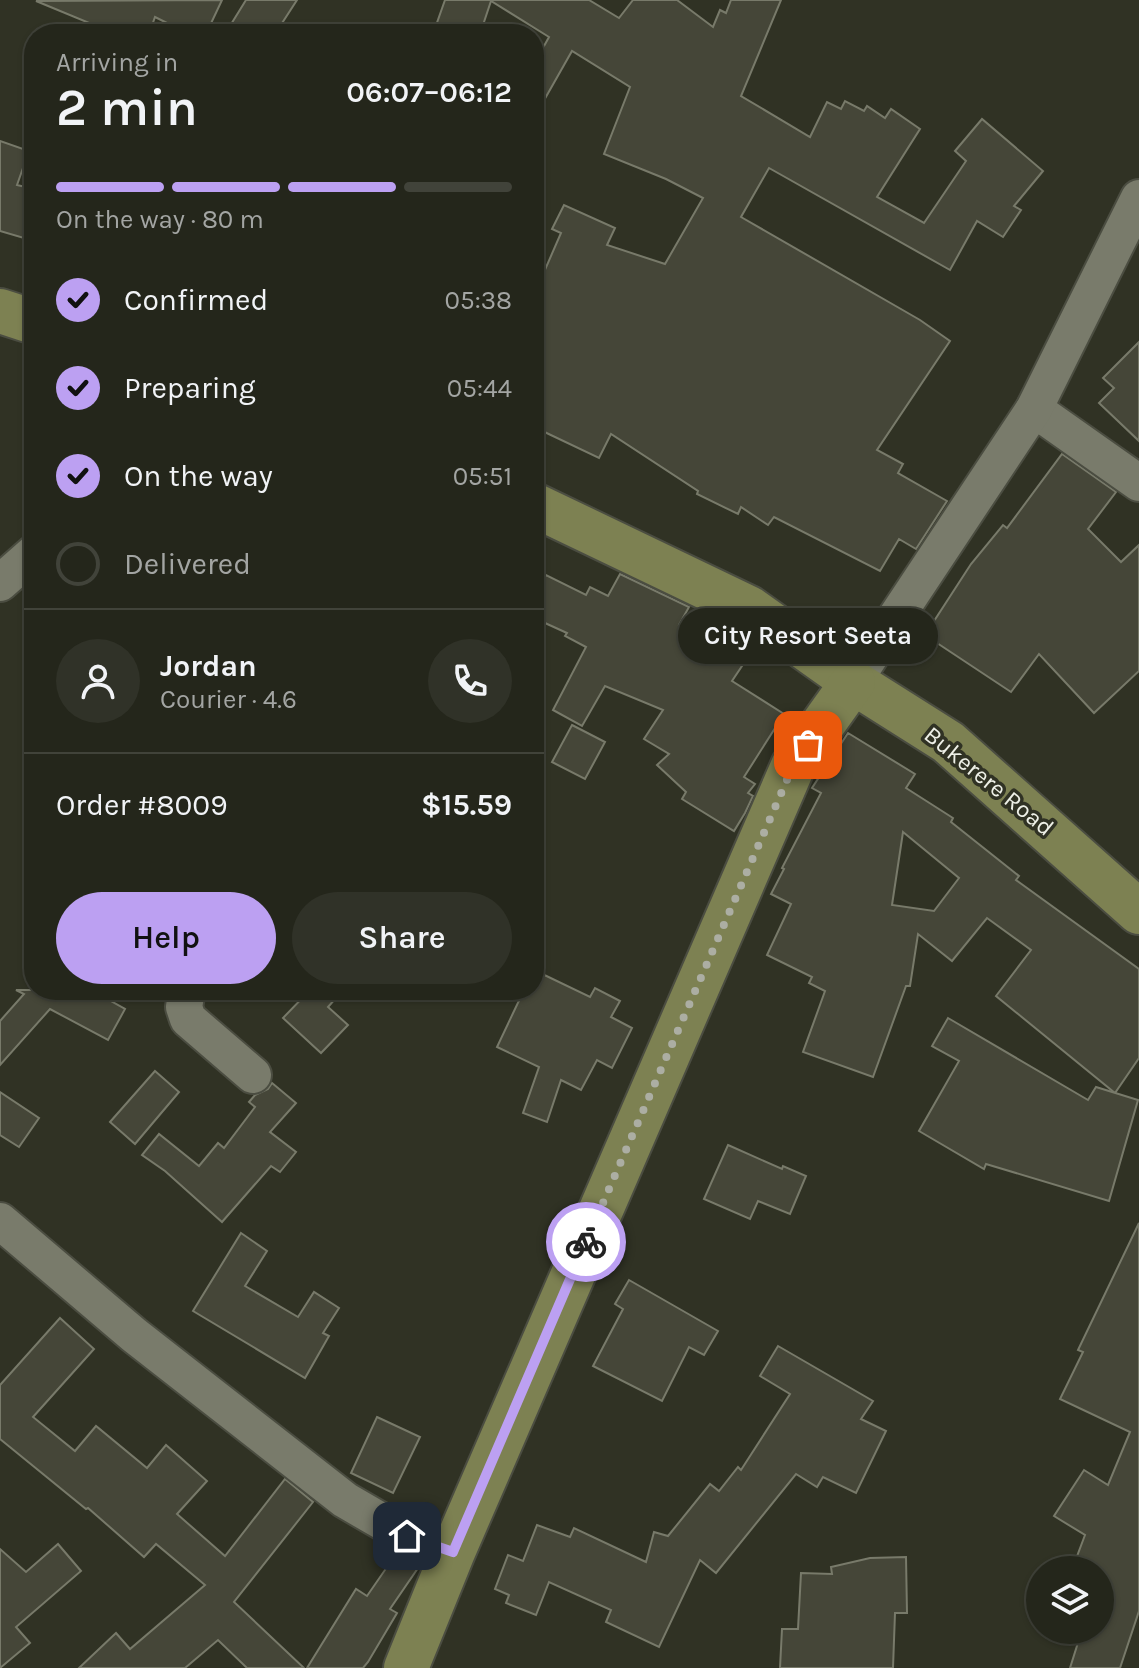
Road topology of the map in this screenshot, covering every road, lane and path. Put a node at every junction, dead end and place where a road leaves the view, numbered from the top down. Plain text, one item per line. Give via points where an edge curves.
1 (1139, 198) edge
2 (0, 311) edge
3 (24, 319) edge
4 (1034, 409) junction
5 (1139, 483) edge
6 (544, 512) edge
7 (24, 562) edge
8 (0, 583) edge
9 (853, 682) junction
10 (1139, 912) edge
11 (185, 1000) edge
12 (253, 1075) dead end
13 (0, 1221) edge
14 (453, 1552) junction
15 (406, 1668) edge

1 - 4 street
2 - 3 street
4 - 5 street
4 - 9 street
6 - 9 street, Bukerere Road via 749,608
7 - 8 street
9 - 10 street, Bukerere Road via 948,742
9 - 14 street via 793,766
11 - 12 street via 188,1019
13 - 14 street via 134,1335 345,1500 407,1536
14 - 15 street

